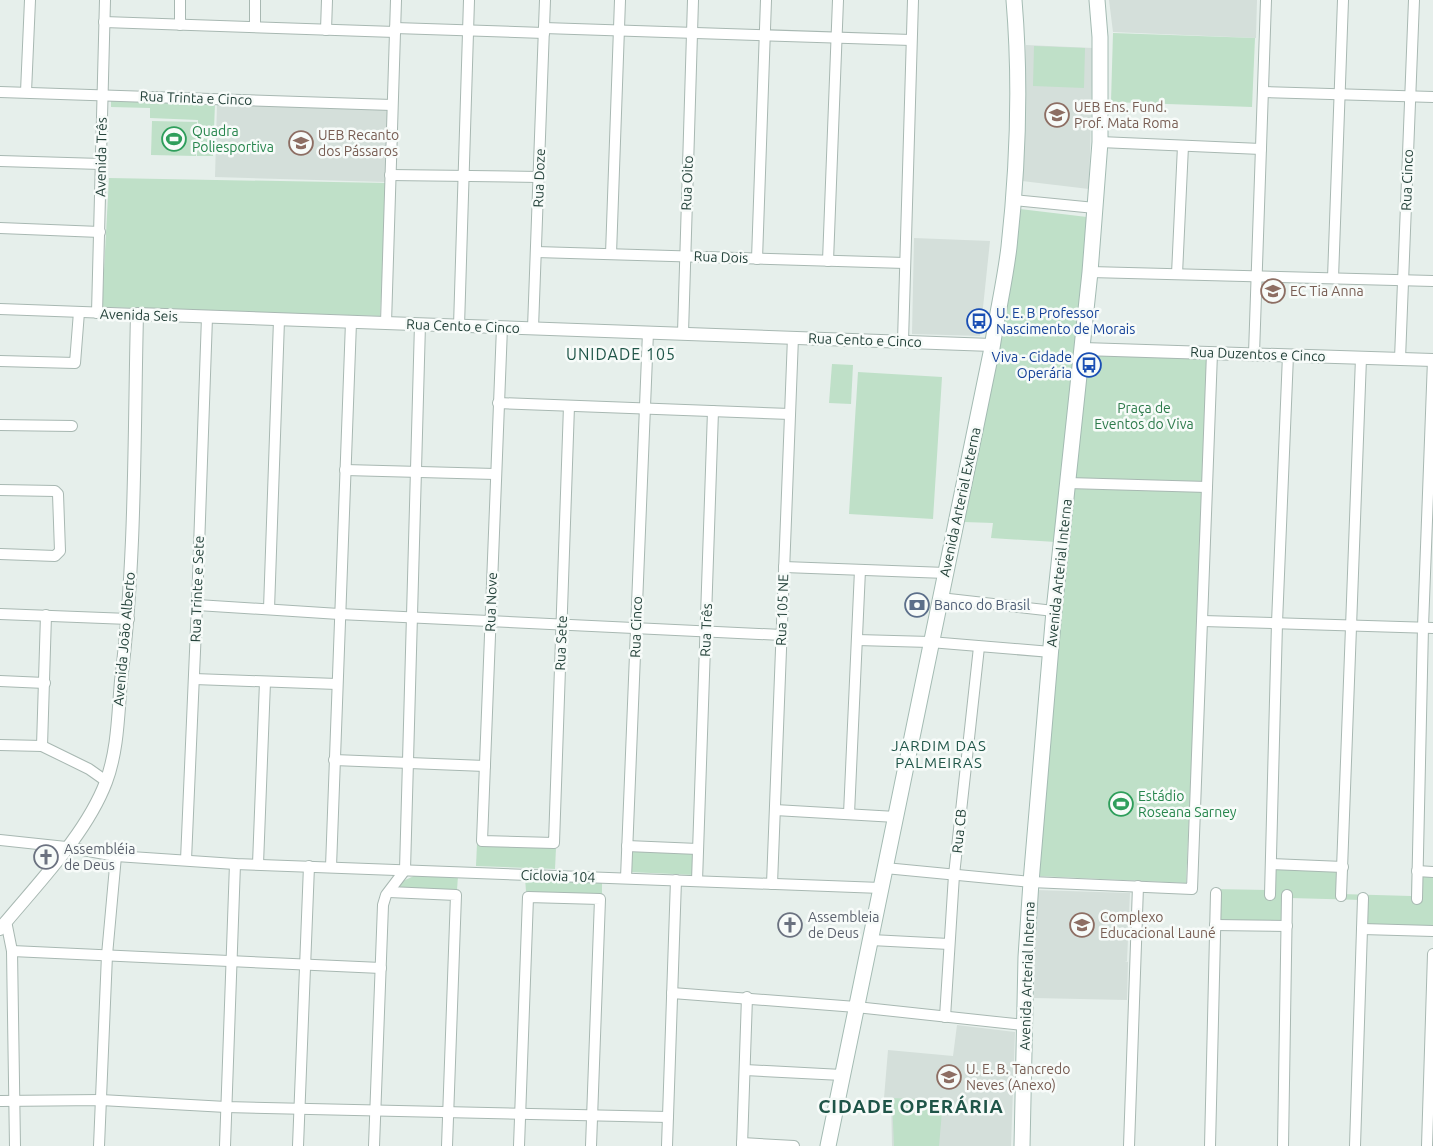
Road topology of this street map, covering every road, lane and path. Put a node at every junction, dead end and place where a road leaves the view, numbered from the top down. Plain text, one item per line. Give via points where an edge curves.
1 (30, 0) edge
2 (105, 0) edge
3 (180, 0) edge
4 (255, 0) edge
5 (327, 0) edge
6 (396, 0) edge
7 (469, 0) edge
8 (545, 0) edge
9 (620, 0) edge
10 (693, 0) edge
11 (766, 0) edge
12 (838, 0) edge
13 (912, 0) edge
14 (1014, 0) edge
15 (1097, 0) edge
16 (1266, 0) edge
17 (1343, 0) edge
18 (1414, 0) edge
19 (104, 22) junction
20 (180, 25) junction
21 (255, 27) junction
22 (326, 30) junction
23 (395, 30) junction
24 (468, 30) junction
25 (619, 30) junction
26 (544, 31) junction
27 (692, 33) junction
28 (765, 36) junction
29 (837, 38) junction
30 (911, 40) junction
31 (0, 92) edge
32 (26, 92) junction
33 (1263, 92) junction
34 (1340, 94) junction
35 (103, 95) junction
36 (1410, 96) junction
37 (1433, 96) edge
38 (392, 105) junction
39 (1100, 142) junction
40 (1183, 146) junction
41 (1261, 149) junction
42 (0, 161) edge
43 (101, 164) junction
44 (390, 174) junction
45 (464, 176) junction
46 (539, 177) junction
47 (1014, 200) junction
48 (1095, 208) junction
49 (0, 228) edge
50 (100, 232) junction
51 (536, 252) junction
52 (611, 254) junction
53 (685, 256) junction
54 (757, 259) junction
55 (828, 261) junction
56 (905, 263) junction
57 (1090, 272) junction
58 (1178, 274) junction
59 (1257, 276) junction
60 (1333, 278) junction
61 (1403, 280) junction
62 (1433, 281) edge
63 (0, 309) edge
64 (79, 312) junction
65 (98, 313) junction
66 (137, 314) junction
67 (207, 317) junction
68 (279, 320) junction
69 (351, 322) junction
70 (386, 323) junction
71 (420, 324) junction
72 (459, 326) junction
73 (502, 327) junction
74 (533, 328) junction
75 (648, 332) junction
76 (683, 333) junction
77 (792, 337) junction
78 (903, 340) junction
79 (992, 345) junction
80 (1082, 348) junction
81 (1212, 353) junction
82 (1254, 354) junction
83 (1288, 355) junction
84 (1361, 358) junction
85 (1400, 359) junction
86 (1433, 360) edge
87 (0, 361) edge
88 (498, 403) junction
89 (569, 406) junction
90 (645, 408) junction
91 (714, 411) junction
92 (790, 414) junction
93 (0, 425) edge
94 (72, 426) dead end
95 (1432, 437) edge
96 (346, 470) junction
97 (416, 472) junction
98 (495, 474) junction
99 (1068, 483) junction
100 (1207, 488) junction
101 (0, 490) edge
102 (0, 554) edge
103 (784, 567) junction
104 (860, 570) junction
105 (946, 573) junction
106 (940, 598) junction
107 (198, 605) junction
108 (269, 609) junction
109 (1054, 611) junction
110 (0, 614) edge
111 (339, 614) junction
112 (46, 615) junction
113 (412, 618) junction
114 (129, 620) junction
115 (1203, 621) junction
116 (490, 622) junction
117 (1277, 623) junction
118 (561, 625) junction
119 (1351, 625) junction
120 (636, 628) junction
121 (1428, 628) edge
122 (706, 631) junction
123 (782, 635) junction
124 (857, 640) junction
125 (930, 642) junction
126 (979, 646) junction
127 (1051, 652) junction
128 (194, 679) junction
129 (0, 681) edge
130 (265, 682) junction
131 (45, 683) junction
132 (337, 684) junction
133 (0, 745) edge
134 (42, 746) junction
135 (334, 760) junction
136 (408, 763) junction
137 (484, 766) junction
138 (106, 781) junction
139 (775, 810) junction
140 (849, 814) junction
141 (896, 817) junction
142 (0, 840) edge
143 (518, 842) joint
144 (627, 846) junction
145 (66, 847) junction
146 (698, 850) junction
147 (116, 856) junction
148 (186, 860) junction
149 (235, 864) junction
150 (258, 864) junction
151 (1271, 864) junction
152 (310, 866) junction
153 (331, 867) junction
154 (1343, 867) junction
155 (885, 868) junction
156 (405, 870) junction
157 (1417, 871) junction
158 (1433, 872) edge
159 (954, 875) junction
160 (626, 878) junction
161 (676, 880) junction
162 (697, 881) junction
163 (1031, 882) junction
164 (772, 884) junction
165 (1138, 886) junction
166 (881, 888) junction
167 (388, 892) junction
168 (1216, 893) dead end
169 (1270, 895) dead end
170 (1287, 895) dead end
171 (1341, 896) dead end
172 (1363, 898) dead end
173 (1417, 899) dead end
174 (1215, 924) junction
175 (3, 925) edge
176 (1286, 926) junction
177 (1362, 929) junction
178 (1433, 931) edge
179 (871, 940) junction
180 (949, 944) junction
181 (12, 951) junction
182 (1433, 954) edge
183 (107, 955) junction
184 (231, 961) junction
185 (306, 965) junction
186 (381, 968) junction
187 (672, 992) junction
188 (747, 997) junction
189 (856, 1007) junction
190 (945, 1017) junction
191 (1024, 1025) junction
192 (745, 1070) junction
193 (842, 1075) junction
194 (101, 1100) junction
195 (0, 1101) edge
196 (16, 1101) junction
197 (226, 1107) junction
198 (300, 1109) junction
199 (376, 1110) junction
200 (449, 1112) junction
201 (520, 1114) junction
202 (592, 1116) junction
203 (668, 1117) junction
204 (742, 1144) edge
205 (16, 1146) edge
206 (99, 1146) edge
207 (225, 1146) edge
208 (298, 1146) edge
209 (374, 1146) edge
210 (448, 1146) edge
211 (519, 1146) edge
212 (591, 1146) edge
213 (667, 1146) edge
214 (794, 1146) edge
215 (828, 1146) edge
216 (1022, 1146) edge
217 (1130, 1146) edge
218 (1210, 1146) edge
219 (1283, 1146) edge
220 (1355, 1146) edge
221 (1427, 1146) edge

1 - 32 street
2 - 19 street, Avenida Três
3 - 20 street
4 - 21 street
5 - 22 street
6 - 23 street
7 - 24 street
8 - 26 street, Rua Doze
9 - 25 street
10 - 27 street, Rua Oito
11 - 28 street
12 - 29 street
13 - 30 street
14 - 47 main road, Avenida Arterial Externa via 1019,91
15 - 39 main road, Avenida Arterial Interna
16 - 33 street
17 - 34 street
18 - 36 street, Rua Cinco
19 - 20 street
19 - 35 street, Avenida Três
20 - 21 street
21 - 22 street
22 - 23 street
23 - 24 street
23 - 38 street
24 - 26 street
24 - 45 street
25 - 26 street
25 - 27 street
25 - 52 street
26 - 46 street, Rua Doze
27 - 28 street
27 - 53 street, Rua Oito
28 - 29 street
28 - 54 street
29 - 30 street
29 - 55 street
30 - 56 street
31 - 32 street, Rua Trinta e Cinco
32 - 35 street, Rua Trinta e Cinco
33 - 34 street
33 - 41 street
34 - 36 street
34 - 60 street
35 - 38 street, Rua Trinta e Cinco
35 - 43 street, Avenida Três
36 - 37 street
36 - 61 street, Rua Cinco
38 - 44 street
39 - 40 street
39 - 48 main road, Avenida Arterial Interna
40 - 41 street
40 - 58 street
41 - 59 street
42 - 43 street
43 - 50 street, Avenida Três
44 - 45 street
44 - 70 street
45 - 46 street
45 - 72 street
46 - 51 street, Rua Doze
47 - 48 street
47 - 79 main road, Avenida Arterial Externa
48 - 57 main road, Avenida Arterial Interna
49 - 50 street
50 - 65 street, Avenida Três
51 - 52 street, Rua Dois
51 - 74 street, Rua Doze
52 - 53 street, Rua Dois
53 - 54 street, Rua Dois
53 - 76 street, Rua Oito
54 - 55 street, Rua Dois
55 - 56 street, Rua Dois
56 - 78 street
57 - 58 street
57 - 80 main road, Avenida Arterial Interna
58 - 59 street
59 - 60 street
59 - 82 street
60 - 61 street
61 - 62 street
61 - 85 street, Rua Cinco
63 - 64 street, Avenida Seis
64 - 65 street, Avenida Seis
64 - 87 street via 75,363
65 - 66 street, Avenida Seis
66 - 67 street, Avenida Seis
66 - 114 street, Avenida João Alberto
67 - 68 street, Avenida Seis
67 - 107 street, Rua Trinte e Sete
68 - 69 street, Rua Cento e Cinco
68 - 108 street
69 - 70 street, Rua Cento e Cinco
69 - 96 street
70 - 71 street, Rua Cento e Cinco
71 - 72 street, Rua Cento e Cinco
71 - 97 street
72 - 73 street, Rua Cento e Cinco
73 - 74 street, Rua Cento e Cinco
73 - 88 street, Rua Nove
74 - 75 street, Rua Cento e Cinco
75 - 76 street, Rua Cento e Cinco
75 - 90 street
76 - 77 street, Rua Cento e Cinco
77 - 78 street, Rua Cento e Cinco
77 - 92 street, Rua 105 NE
78 - 79 street, Rua Cento e Cinco
79 - 105 main road, Avenida Arterial Externa
80 - 81 street, Rua Duzentos e Cinco
80 - 99 main road, Avenida Arterial Interna
81 - 82 street, Rua Duzentos e Cinco
81 - 100 street
82 - 83 street, Rua Duzentos e Cinco
83 - 84 street, Rua Duzentos e Cinco
83 - 117 street
84 - 85 street, Rua Duzentos e Cinco
84 - 119 street
85 - 86 street, Rua Duzentos e Cinco
86 - 95 street
88 - 89 street
88 - 98 street, Rua Nove
89 - 90 street
89 - 118 street, Rua Sete
90 - 91 street
90 - 120 street, Rua Cinco
91 - 92 street
91 - 122 street, Rua Três
92 - 103 street, Rua 105 NE
93 - 94 street
95 - 121 street
96 - 97 street
96 - 111 street
97 - 98 street
97 - 113 street
98 - 116 street, Rua Nove
99 - 100 street
99 - 109 main road, Avenida Arterial Interna
100 - 115 street
101 - 102 street via 55,491 58,494 60,551 55,556
103 - 104 street
103 - 123 street, Rua 105 NE
104 - 105 street
104 - 124 street
105 - 106 main road, Avenida Arterial Externa
106 - 109 street
106 - 125 main road, Avenida Arterial Externa
107 - 108 street
107 - 128 street, Rua Trinte e Sete
108 - 111 street
109 - 127 main road, Avenida Arterial Interna
110 - 112 street
111 - 113 street
111 - 132 street
112 - 114 street
112 - 131 street
113 - 116 street
113 - 136 street
114 - 138 street, Avenida João Alberto via 113,751
115 - 117 street
115 - 165 street via 1192,889
116 - 118 street
116 - 137 street, Rua Nove
117 - 119 street
117 - 151 street
118 - 120 street
118 - 143 street, Rua Sete via 554,843
119 - 121 street
119 - 154 street
120 - 122 street
120 - 144 street, Rua Cinco
121 - 157 street
122 - 123 street
122 - 146 street, Rua Três
123 - 139 street, Rua 105 NE
124 - 125 street
124 - 140 street
125 - 126 street
125 - 141 main road, Avenida Arterial Externa
126 - 127 street
126 - 159 street, Rua CB
127 - 163 main road, Avenida Arterial Interna
128 - 130 street
128 - 148 street, Rua Trinte e Sete
129 - 131 street
130 - 132 street
130 - 150 street
131 - 134 street
132 - 135 street
133 - 134 street
134 - 138 street via 75,761
135 - 136 street
135 - 153 street
136 - 137 street
136 - 156 street
137 - 143 street, Rua Nove via 482,841
138 - 145 street, Avenida João Alberto via 92,810
139 - 140 street
139 - 164 street, Rua 105 NE
140 - 141 street
141 - 155 main road, Avenida Arterial Externa
142 - 145 street, Ciclovia 104
144 - 146 street
144 - 160 street, Rua Cinco
145 - 147 street, Ciclovia 104
145 - 175 street, Avenida João Alberto
146 - 162 street, Rua Três
147 - 148 street, Ciclovia 104
147 - 183 street
148 - 149 street, Ciclovia 104
149 - 150 street, Ciclovia 104
149 - 184 street
150 - 152 street, Ciclovia 104
151 - 154 street
151 - 169 street
152 - 153 street, Ciclovia 104
152 - 185 street
153 - 156 street, Ciclovia 104
154 - 171 street
155 - 159 street
155 - 166 main road, Avenida Arterial Externa
156 - 160 street, Ciclovia 104
156 - 167 street
157 - 158 street
157 - 173 street
159 - 163 street
159 - 180 street, Rua CB
160 - 161 street, Ciclovia 104
161 - 162 street, Ciclovia 104
161 - 187 street
162 - 164 street, Ciclovia 104
163 - 165 street
163 - 191 main road, Avenida Arterial Interna
164 - 166 street, Ciclovia 104
165 - 217 street
166 - 179 main road, Avenida Arterial Externa
167 - 186 street via 383,905
167 - 200 street via 456,895
168 - 174 street
170 - 176 street
172 - 177 street
174 - 176 street
174 - 218 street
175 - 181 street
176 - 219 street
177 - 178 street
177 - 220 street
179 - 180 street
179 - 189 main road, Avenida Arterial Externa
180 - 190 street, Rua CB
181 - 183 street
181 - 196 street
182 - 221 street
183 - 184 street
183 - 194 street
184 - 185 street
184 - 197 street
185 - 186 street
185 - 198 street
186 - 199 street
187 - 188 street
187 - 203 street
188 - 189 street
188 - 192 street
189 - 190 street
189 - 193 main road, Avenida Arterial Externa
190 - 191 street
191 - 216 main road, Avenida Arterial Interna
192 - 193 street
192 - 204 street
193 - 215 main road, Avenida Arterial Externa
194 - 196 street
194 - 197 street
194 - 206 street
195 - 196 street
196 - 205 street
197 - 198 street
197 - 207 street
198 - 199 street
198 - 208 street
199 - 200 street
199 - 209 street
200 - 201 street
200 - 210 street
201 - 202 street
201 - 202 street via 528,897 600,900
201 - 211 street
202 - 203 street
202 - 212 street
203 - 213 street
204 - 214 street

